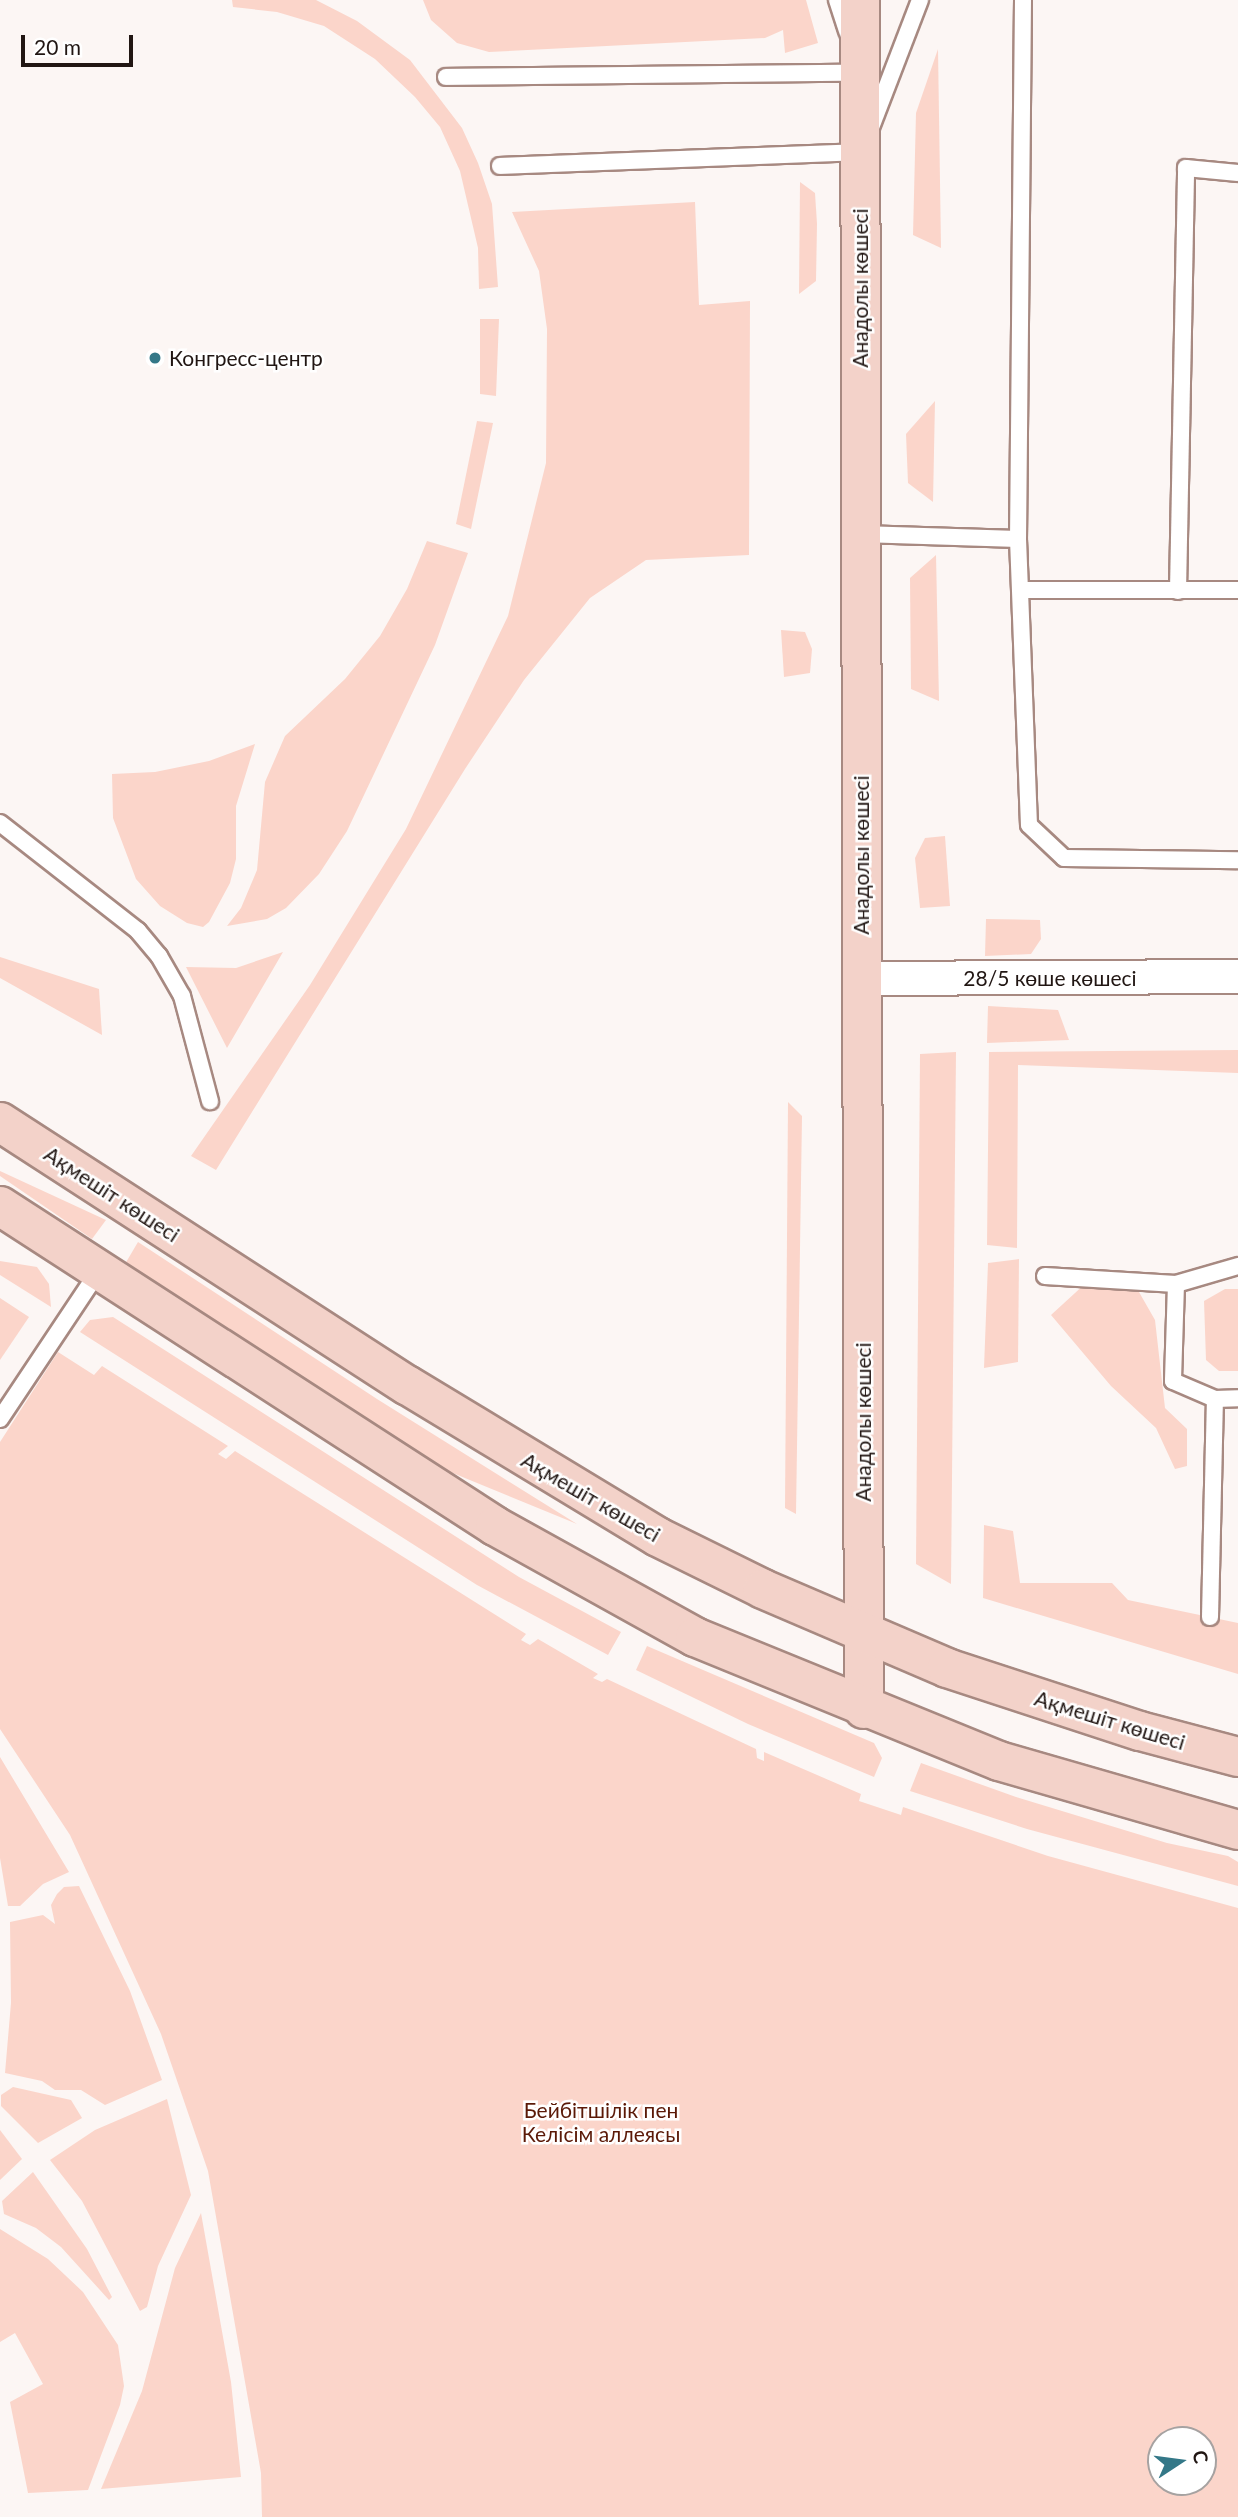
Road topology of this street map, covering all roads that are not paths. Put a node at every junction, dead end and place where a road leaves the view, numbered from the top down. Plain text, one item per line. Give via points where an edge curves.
1 (837, 0) edge
2 (860, 0) edge
3 (920, 0) edge
4 (1023, 0) edge
5 (860, 75) junction
6 (446, 78) dead end
7 (860, 153) junction
8 (499, 166) dead end
9 (1238, 173) edge
10 (861, 534) junction
11 (1018, 539) junction
12 (1021, 590) junction
13 (1238, 590) edge
14 (1178, 591) junction
15 (0, 823) edge
16 (1238, 860) edge
17 (1238, 976) edge
18 (862, 978) junction
19 (210, 1101) dead end
20 (0, 1122) edge
21 (0, 1206) edge
22 (1238, 1266) edge
23 (100, 1269) junction
24 (1045, 1276) dead end
25 (1176, 1284) junction
26 (1238, 1398) edge
27 (1214, 1399) junction
28 (0, 1419) edge
29 (1210, 1617) dead end
30 (864, 1635) junction
31 (864, 1709) junction
32 (1238, 1757) edge
33 (1238, 1830) edge

1 - 5 lane
2 - 5 street, Анадолы көшесі
3 - 7 lane
4 - 11 lane
5 - 6 lane
5 - 7 street, Анадолы көшесі
7 - 8 lane
7 - 10 street, Анадолы көшесі
9 - 14 lane via 1186,168
10 - 11 lane
10 - 18 street, Анадолы көшесі
11 - 12 lane
12 - 14 lane
12 - 16 lane via 1029,825 1064,858
13 - 14 lane
15 - 19 lane via 138,931 159,956 182,996
17 - 18 street, 28/5 көше көшесі
18 - 30 street, Анадолы көшесі
20 - 30 street, Ақмешіт көшесі via 538,1468 658,1537
21 - 23 street
22 - 25 lane
23 - 28 lane
23 - 31 street via 401,1467 611,1593 695,1637
24 - 25 lane
25 - 27 lane via 1173,1381
26 - 27 lane
27 - 29 lane
30 - 31 street, Анадолы көшесі
30 - 32 street, Ақмешіт көшесі via 1041,1700
31 - 33 street via 1083,1789

